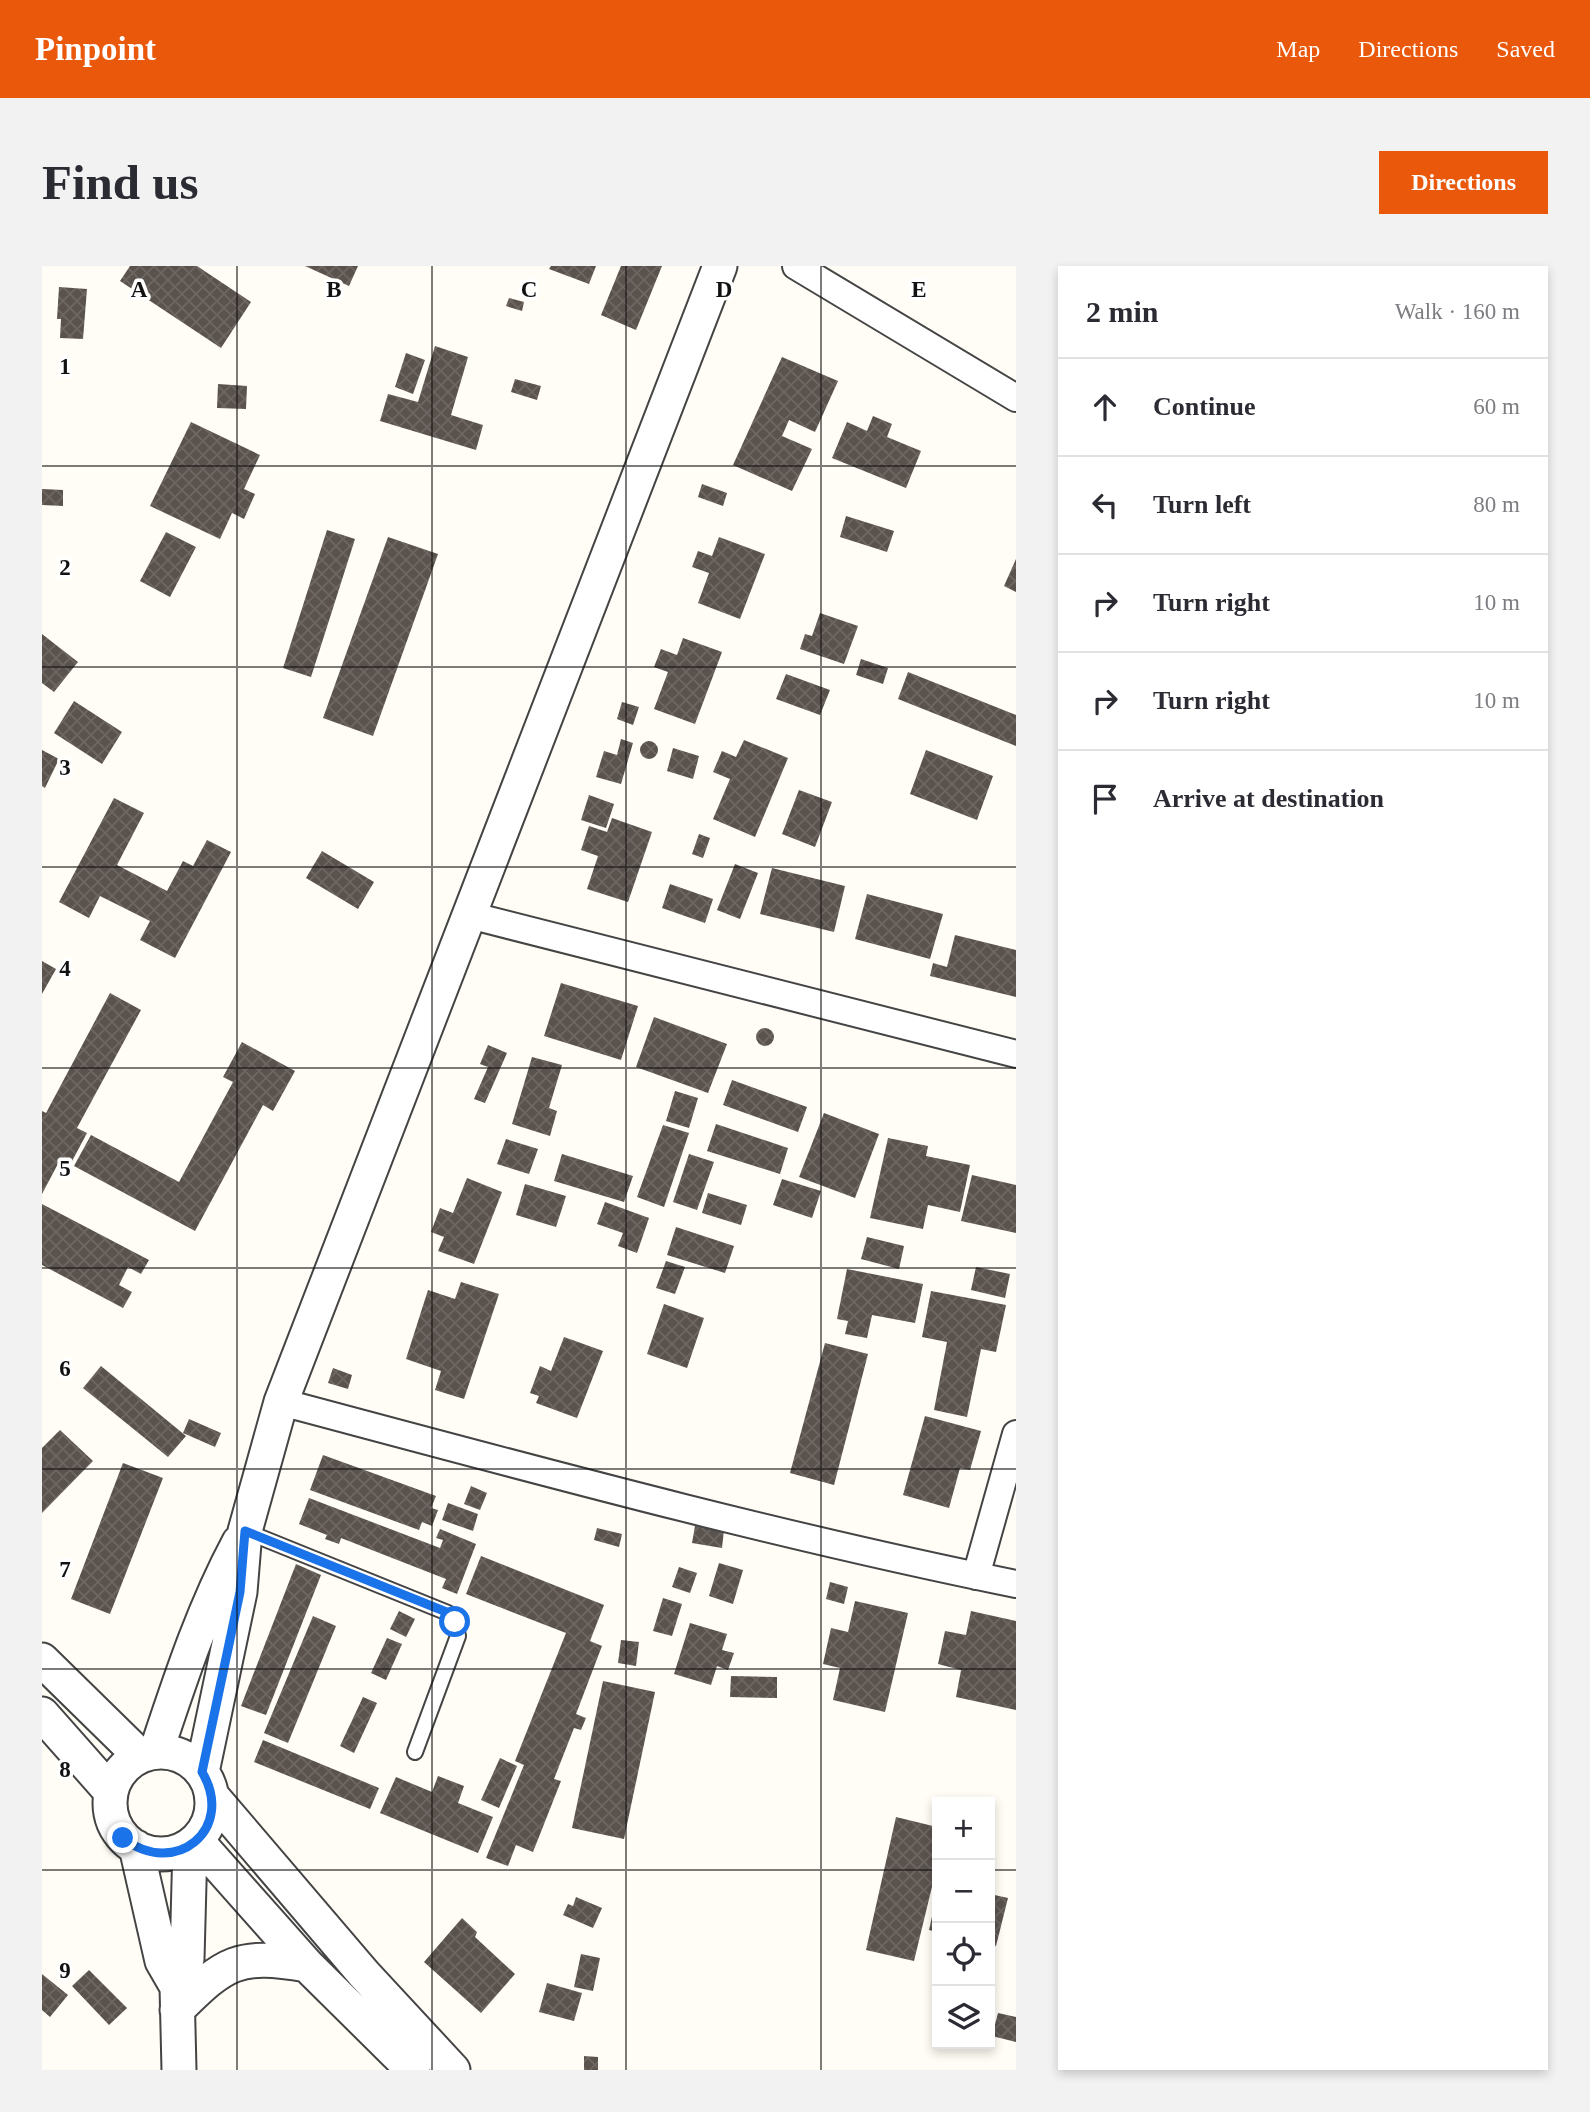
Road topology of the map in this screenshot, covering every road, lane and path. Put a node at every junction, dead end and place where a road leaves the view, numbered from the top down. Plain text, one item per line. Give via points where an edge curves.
1 (720, 266) edge
2 (796, 266) edge
3 (1016, 398) edge
4 (469, 915) junction
5 (1016, 1054) edge
6 (281, 1402) junction
7 (1016, 1434) edge
8 (245, 1531) junction
9 (976, 1576) junction
10 (1016, 1584) edge
11 (42, 1660) edge
12 (42, 1714) edge
13 (415, 1752) dead end
14 (148, 1754) junction
15 (207, 1784) junction
16 (111, 1792) junction
17 (193, 1843) junction
18 (136, 1847) junction
19 (307, 1965) junction
20 (177, 1998) junction
21 (178, 2070) edge
22 (413, 2070) edge
23 (453, 2070) edge

1 - 4 street
2 - 3 street
4 - 5 street
4 - 6 street
6 - 8 street
6 - 9 street via 621,1492
7 - 9 street
8 - 13 lane via 449,1613 458,1636
8 - 14 street via 216,1585
8 - 15 street via 240,1592
9 - 10 street
11 - 14 street
12 - 16 street
14 - 15 street via 187,1758
14 - 16 street via 121,1771
15 - 17 street via 209,1820
15 - 23 street via 364,1974
16 - 18 street via 114,1824
17 - 18 street via 163,1854
17 - 19 street
17 - 20 street via 187,1959
18 - 20 street via 162,1961
19 - 20 street via 273,1959 247,1961 229,1966
19 - 22 street
20 - 21 street

